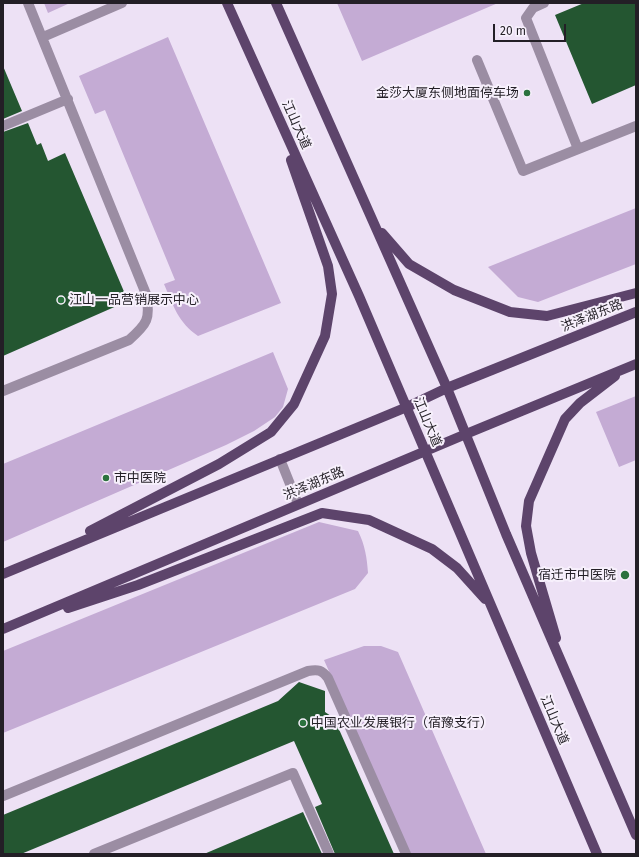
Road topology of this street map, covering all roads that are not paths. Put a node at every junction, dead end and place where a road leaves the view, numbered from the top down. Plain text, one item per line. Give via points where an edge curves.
1 (28, 3) edge
2 (122, 3) edge
3 (227, 3) edge
4 (276, 3) edge
5 (544, 3) edge
6 (43, 37) junction
7 (476, 60) dead end
8 (68, 99) junction
9 (271, 102) junction
10 (3, 126) edge
11 (636, 126) edge
12 (578, 149) junction
13 (374, 224) junction
14 (636, 293) edge
15 (636, 312) edge
16 (631, 366) edge
17 (447, 388) junction
18 (3, 390) edge
19 (407, 407) junction
20 (466, 434) junction
21 (426, 451) junction
22 (280, 459) junction
23 (298, 504) junction
24 (33, 561) junction
25 (3, 574) edge
26 (489, 603) junction
27 (3, 629) edge
28 (569, 682) junction
29 (3, 796) edge
30 (636, 835) edge
31 (94, 854) edge
32 (329, 854) edge
33 (406, 854) edge
34 (597, 854) edge

1 - 6 lane
2 - 6 lane
3 - 9 main road, 江山大道
4 - 13 main road
5 - 12 lane via 533,8 526,18
6 - 8 lane
7 - 12 lane via 522,171
8 - 10 lane
8 - 18 lane via 146,294 149,307 147,320 128,340
9 - 19 main road, 江山大道
9 - 24 main road via 328,266 332,294 325,336 294,404 271,432 219,464
11 - 12 lane
13 - 14 main road via 409,264 454,290 510,312 547,316
13 - 17 main road
15 - 17 main road, 洪泽湖东路
16 - 20 main road, 洪泽湖东路
16 - 28 main road via 580,403 565,419 529,501 526,526 531,553
17 - 19 main road, 洪泽湖东路
17 - 20 main road
19 - 21 main road, 江山大道
19 - 22 main road, 洪泽湖东路
20 - 21 main road, 洪泽湖东路
20 - 28 main road
21 - 23 main road, 洪泽湖东路
21 - 26 main road, 江山大道
22 - 23 lane
22 - 24 main road, 洪泽湖东路
23 - 27 main road, 洪泽湖东路
24 - 25 main road, 洪泽湖东路
26 - 27 main road via 457,568 432,549 369,520 322,513 138,585
26 - 34 main road, 江山大道
28 - 30 main road
29 - 33 lane via 317,669 324,672 328,678
31 - 32 lane via 293,774

